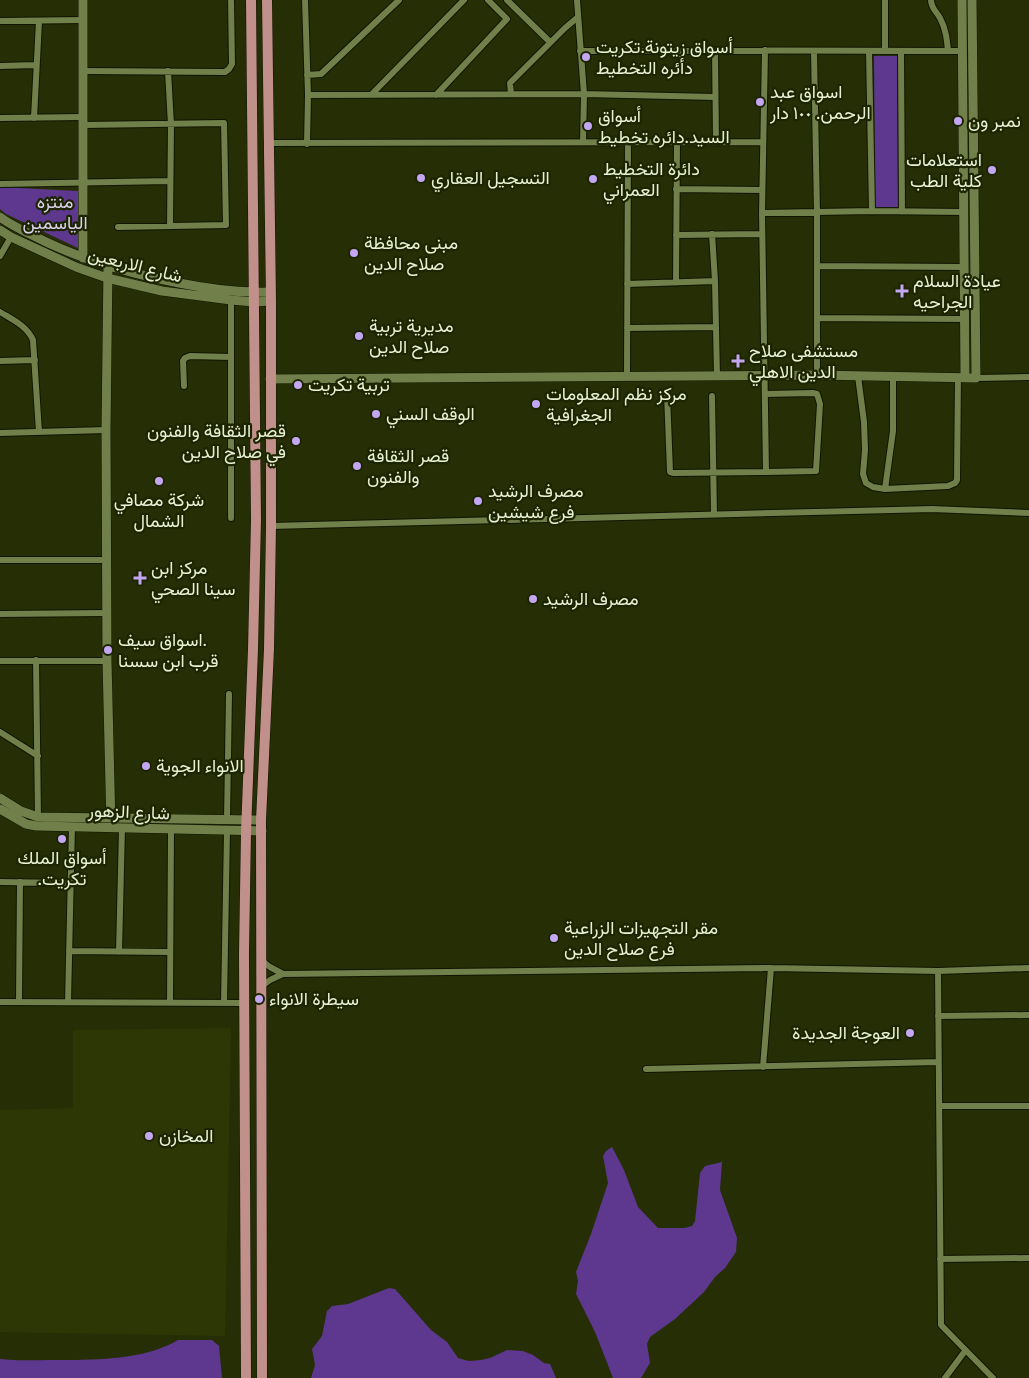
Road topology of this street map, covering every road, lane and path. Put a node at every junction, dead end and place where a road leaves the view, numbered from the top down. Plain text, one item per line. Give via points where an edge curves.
1 (83, 0) edge
2 (231, 0) edge
3 (251, 0) edge
4 (267, 0) edge
5 (305, 0) edge
6 (398, 0) edge
7 (464, 0) edge
8 (488, 0) edge
9 (507, 0) edge
10 (577, 0) edge
11 (885, 0) edge
12 (931, 0) edge
13 (962, 0) edge
14 (972, 0) edge
15 (578, 17) junction
16 (39, 20) junction
17 (83, 20) junction
18 (0, 21) edge
19 (550, 42) junction
20 (715, 50) junction
21 (764, 50) junction
22 (580, 51) junction
23 (869, 51) junction
24 (885, 51) junction
25 (901, 51) junction
26 (948, 51) junction
27 (963, 51) junction
28 (814, 52) junction
29 (36, 65) junction
30 (0, 66) edge
31 (83, 71) junction
32 (168, 71) junction
33 (307, 75) junction
34 (511, 94) junction
35 (584, 94) junction
36 (308, 95) junction
37 (371, 95) junction
38 (436, 95) junction
39 (715, 97) junction
40 (0, 118) edge
41 (34, 118) junction
42 (84, 121) junction
43 (170, 125) junction
44 (963, 130) junction
45 (973, 130) junction
46 (583, 142) junction
47 (628, 142) junction
48 (677, 142) junction
49 (716, 142) junction
50 (763, 142) junction
51 (268, 143) junction
52 (307, 144) junction
53 (170, 181) junction
54 (84, 183) junction
55 (0, 184) edge
56 (676, 189) junction
57 (762, 190) junction
58 (872, 210) junction
59 (817, 212) junction
60 (902, 212) junction
61 (963, 212) junction
62 (762, 213) junction
63 (0, 217) edge
64 (170, 226) junction
65 (118, 227) dead end
66 (0, 230) edge
67 (712, 234) junction
68 (762, 234) junction
69 (676, 235) junction
70 (11, 237) junction
71 (0, 256) edge
72 (83, 258) junction
73 (108, 266) junction
74 (817, 266) junction
75 (964, 267) junction
76 (107, 278) junction
77 (676, 282) junction
78 (715, 282) junction
79 (627, 284) junction
80 (270, 297) junction
81 (254, 298) junction
82 (231, 300) junction
83 (0, 312) edge
84 (817, 318) junction
85 (964, 319) junction
86 (716, 327) junction
87 (627, 328) junction
88 (231, 357) junction
89 (35, 360) junction
90 (0, 361) edge
91 (817, 375) junction
92 (627, 376) junction
93 (717, 376) junction
94 (763, 376) junction
95 (858, 376) junction
96 (893, 376) junction
97 (1029, 377) edge
98 (961, 378) junction
99 (976, 378) junction
100 (270, 379) junction
101 (184, 386) dead end
102 (667, 394) dead end
103 (765, 394) junction
104 (712, 396) dead end
105 (106, 430) junction
106 (39, 432) junction
107 (0, 433) edge
108 (766, 472) junction
109 (714, 473) junction
110 (885, 489) junction
111 (1029, 513) edge
112 (714, 514) junction
113 (231, 518) dead end
114 (271, 526) junction
115 (0, 560) edge
116 (107, 560) junction
117 (107, 613) junction
118 (0, 614) edge
119 (36, 660) junction
120 (0, 661) edge
121 (107, 661) junction
122 (230, 694) dead end
123 (0, 732) edge
124 (38, 756) junction
125 (0, 798) edge
126 (0, 809) edge
127 (38, 817) junction
128 (227, 820) junction
129 (247, 820) junction
130 (261, 820) junction
131 (110, 823) junction
132 (72, 826) junction
133 (122, 828) junction
134 (171, 829) junction
135 (227, 831) junction
136 (262, 831) junction
137 (246, 832) junction
138 (0, 882) edge
139 (20, 882) junction
140 (71, 883) junction
141 (69, 950) junction
142 (119, 952) junction
143 (170, 952) junction
144 (261, 959) junction
145 (771, 968) junction
146 (1029, 968) edge
147 (938, 971) junction
148 (283, 974) junction
149 (261, 987) junction
150 (0, 1002) edge
151 (19, 1002) junction
152 (68, 1002) junction
153 (170, 1002) junction
154 (224, 1003) junction
155 (244, 1003) junction
156 (1029, 1015) edge
157 (938, 1016) junction
158 (938, 1062) junction
159 (763, 1067) junction
160 (646, 1069) dead end
161 (261, 1075) junction
162 (245, 1077) junction
163 (939, 1106) junction
164 (1029, 1106) edge
165 (1029, 1258) edge
166 (940, 1259) junction
167 (965, 1351) junction
168 (246, 1378) edge
169 (262, 1378) edge
170 (945, 1378) edge
171 (993, 1378) edge

1 - 17 street
2 - 32 street via 232,64 229,69 225,72
3 - 81 main road
4 - 51 main road
5 - 33 street
6 - 33 street via 321,74
7 - 37 street
8 - 38 street via 507,19
9 - 19 street
10 - 15 street
11 - 24 street
12 - 26 street via 946,33
13 - 27 street
14 - 45 street
15 - 19 street
15 - 22 street
16 - 17 street
16 - 18 street
16 - 29 street
17 - 31 street
19 - 34 street via 510,83
20 - 21 street
20 - 22 street
20 - 39 street
21 - 28 street
21 - 50 street
22 - 35 street
23 - 24 street
23 - 28 street
23 - 58 street
24 - 25 street
25 - 26 street
25 - 60 street
26 - 27 street
27 - 44 street
28 - 59 street
29 - 30 street
29 - 41 street
31 - 32 street
31 - 42 street
32 - 43 street
33 - 36 street
34 - 35 street
34 - 38 street
35 - 39 street
35 - 46 street
36 - 37 street
36 - 52 street
37 - 38 street
39 - 49 street
40 - 41 street
41 - 42 street
42 - 43 street
42 - 54 street
43 - 53 street
43 - 64 street via 224,123 226,224
44 - 45 street
44 - 61 street
45 - 99 street
46 - 47 street
46 - 52 street
47 - 48 street
47 - 79 street
48 - 49 street
48 - 56 street
49 - 50 street
50 - 57 street
51 - 52 street
51 - 80 main road
53 - 54 street
53 - 64 street
54 - 55 street
54 - 72 street
56 - 57 street
56 - 69 street
57 - 62 street
58 - 59 street
58 - 60 street
59 - 62 street
59 - 74 street
60 - 61 street
61 - 75 street
62 - 68 street
63 - 72 street via 54,247
64 - 65 street
66 - 70 street, شارع الاربعين
67 - 68 street
67 - 69 street
67 - 78 street
68 - 94 street
69 - 77 street
70 - 71 street
70 - 76 street, شارع الاربعين
72 - 73 street
73 - 76 street
73 - 81 street
74 - 75 street
74 - 84 street
75 - 85 street
76 - 82 street, شارع الاربعين via 162,291
76 - 105 street
77 - 78 street
77 - 79 street
78 - 86 street
79 - 87 street
80 - 81 street, شارع الاربعين
80 - 100 main road
81 - 82 street, شارع الاربعين
81 - 129 main road via 256,520
82 - 88 street
83 - 89 street via 31,334
84 - 85 street
84 - 91 street
85 - 98 street
86 - 87 street
86 - 93 street
87 - 92 street
88 - 101 street via 184,358
88 - 113 street
89 - 90 street
89 - 106 street
91 - 94 street
91 - 95 street
92 - 93 street
92 - 100 street
93 - 94 street
94 - 103 street
95 - 96 street
95 - 110 street via 864,422 863,474 866,483
96 - 98 street
96 - 110 street via 892,431
97 - 99 street
98 - 99 street
98 - 110 street via 955,483
100 - 114 main road
102 - 109 street via 670,472
103 - 108 street
103 - 108 street via 812,393 817,394 820,404 816,471
104 - 109 street
105 - 106 street
105 - 116 street
106 - 107 street
108 - 109 street
109 - 112 street
111 - 112 street via 932,509
112 - 114 street
114 - 130 main road
115 - 116 street
116 - 117 street
117 - 118 street
117 - 121 street
119 - 120 street
119 - 121 street
119 - 124 street
121 - 131 street
122 - 128 street
123 - 124 street
124 - 127 street
125 - 127 street, شارع الزهور
126 - 132 street, شارع الزهور via 26,824
127 - 131 street, شارع الزهور
128 - 129 street, شارع الزهور
128 - 131 street, شارع الزهور
129 - 130 street, شارع الزهور
129 - 137 main road
130 - 136 main road
131 - 132 street, شارع الزهور
131 - 133 street, شارع الزهور
132 - 140 street
133 - 134 street, شارع الزهور
133 - 142 street
134 - 135 street, شارع الزهور
134 - 143 street
135 - 137 street, شارع الزهور
135 - 154 street
136 - 137 street, شارع الزهور
136 - 144 main road
137 - 155 main road
138 - 139 street
139 - 140 street
139 - 151 street
140 - 141 street
141 - 142 street
141 - 152 street
142 - 143 street
143 - 153 street
144 - 148 street
144 - 149 main road
145 - 147 street
145 - 148 street
145 - 159 street
146 - 147 street
147 - 157 street
148 - 149 street
149 - 161 main road
150 - 151 street
151 - 152 street
152 - 153 street
153 - 154 street
154 - 155 street
155 - 162 main road
156 - 157 street
157 - 158 street
158 - 159 street
158 - 163 street
159 - 160 street
161 - 162 main road
161 - 169 main road
162 - 168 main road
163 - 164 street
163 - 166 street
165 - 166 street
166 - 167 street via 941,1325
167 - 170 street
167 - 171 street

